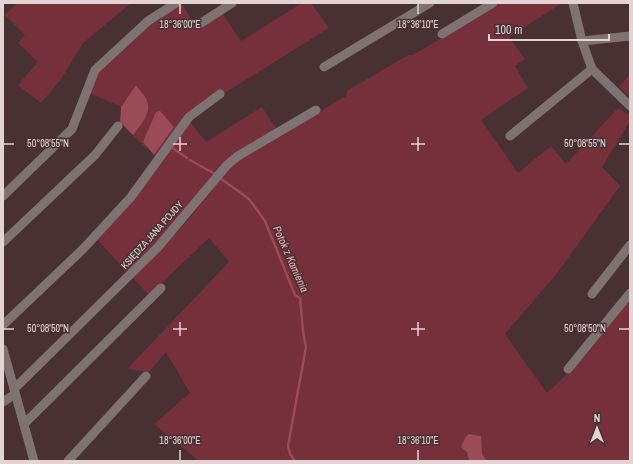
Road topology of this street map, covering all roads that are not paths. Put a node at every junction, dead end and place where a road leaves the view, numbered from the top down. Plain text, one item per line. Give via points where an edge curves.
1 (176, 3) edge
2 (232, 3) edge
3 (430, 3) edge
4 (493, 3) edge
5 (573, 3) edge
6 (198, 25) dead end
7 (442, 34) dead end
8 (630, 36) edge
9 (582, 41) junction
10 (324, 67) dead end
11 (592, 69) junction
12 (220, 94) dead end
13 (630, 106) edge
14 (316, 110) dead end
15 (118, 126) dead end
16 (510, 136) dead end
17 (3, 196) edge
18 (3, 242) edge
19 (630, 245) edge
20 (162, 288) dead end
21 (630, 293) edge
22 (592, 294) dead end
23 (3, 325) edge
24 (3, 349) edge
25 (568, 369) dead end
26 (146, 376) dead end
27 (15, 391) junction
28 (3, 402) edge
29 (24, 424) junction
30 (34, 461) edge
31 (68, 461) edge

1 - 17 street via 148,21 95,70 72,129
2 - 6 street
3 - 10 street
4 - 7 street
5 - 9 street
8 - 9 street
9 - 11 street
11 - 13 street
11 - 16 street
12 - 23 street via 190,117 131,197 83,249
14 - 27 street, KSIĘDZA JANA POJDY via 227,165 158,247
15 - 18 street via 95,155
19 - 22 street
20 - 29 street
21 - 25 street
24 - 27 street
26 - 31 street
27 - 28 street, KSIĘDZA JANA POJDY
27 - 29 street
29 - 30 street

